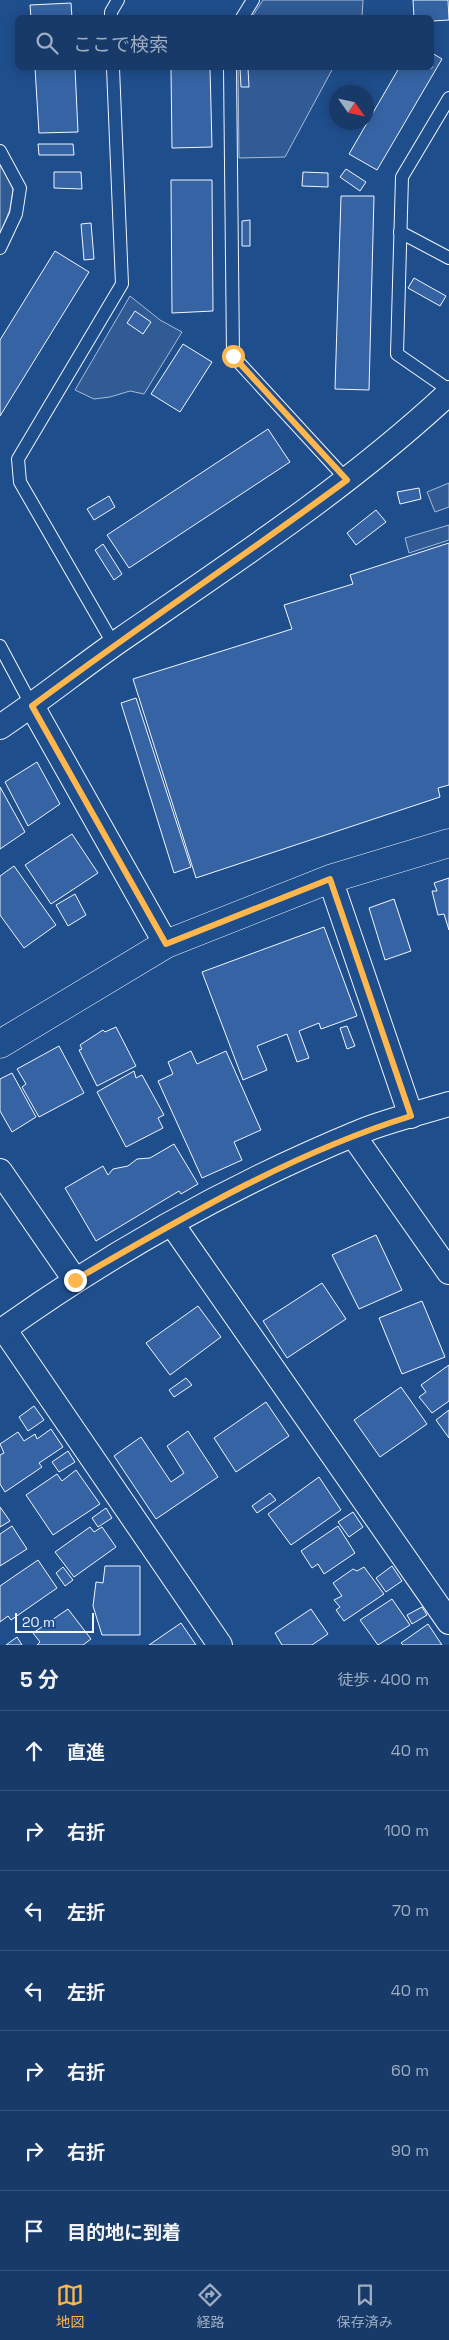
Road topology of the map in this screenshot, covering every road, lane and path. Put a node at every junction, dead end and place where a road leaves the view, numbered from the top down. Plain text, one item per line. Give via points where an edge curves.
1 (118, 0) edge
2 (253, 0) edge
3 (111, 15) edge
4 (244, 15) edge
5 (113, 70) edge
6 (230, 70) edge
7 (449, 98) edge
8 (0, 151) edge
9 (400, 232) junction
10 (0, 248) edge
11 (449, 258) edge
12 (449, 391) edge
13 (347, 480) junction
14 (114, 645) junction
15 (0, 646) edge
16 (32, 706) junction
17 (0, 727) edge
18 (449, 843) edge
19 (330, 879) junction
20 (166, 944) junction
21 (0, 1044) edge
22 (449, 1104) edge
23 (411, 1116) junction
24 (353, 1136) junction
25 (0, 1171) edge
26 (172, 1224) junction
27 (449, 1272) edge
28 (75, 1280) junction
29 (2, 1330) edge
30 (449, 1622) edge
31 (220, 1645) edge

1 - 3 lane
2 - 4 lane
5 - 14 lane via 122,284 18,459 20,482
6 - 13 lane via 233,356
7 - 9 lane via 402,177
8 - 10 lane via 20,188 16,214
9 - 11 lane
9 - 12 lane via 397,354
12 - 13 street via 400,438
13 - 14 street
14 - 16 street
15 - 16 lane
16 - 17 street
16 - 20 street
18 - 19 street
19 - 20 street
19 - 23 street
20 - 21 street
22 - 23 street
23 - 24 street
24 - 26 street via 258,1179
24 - 27 street
25 - 28 street
26 - 28 street
26 - 30 street
28 - 29 street
29 - 31 street

